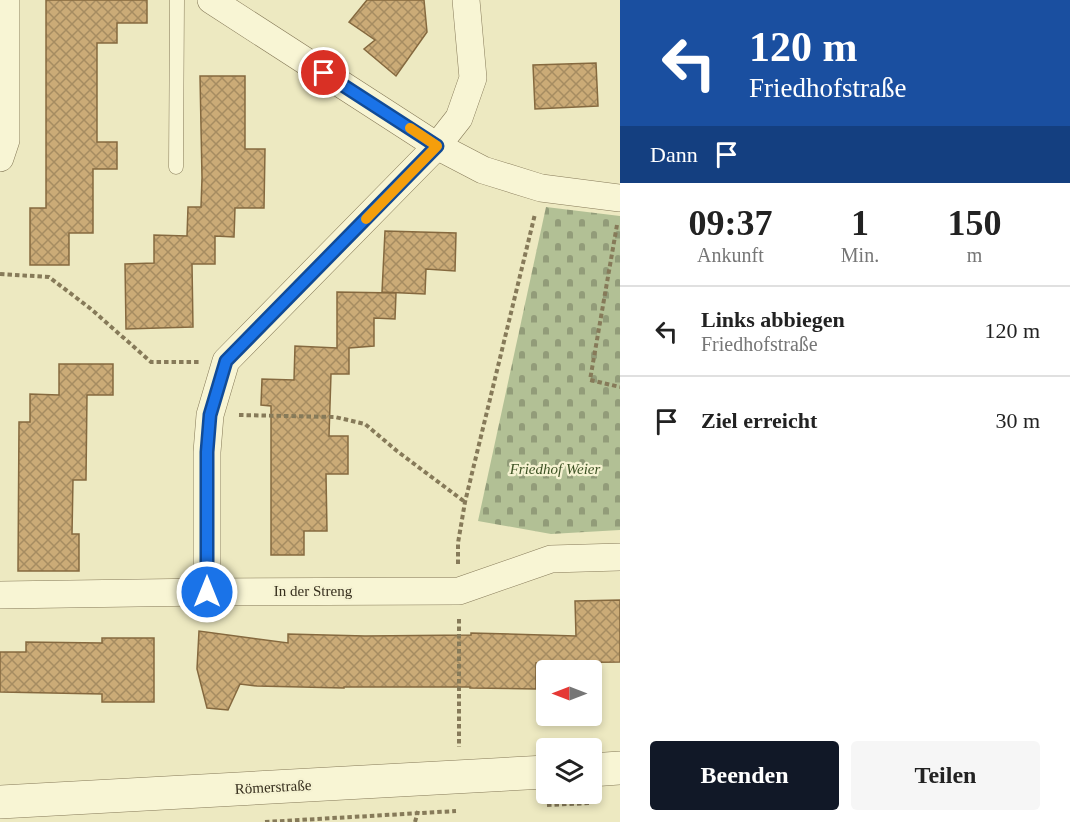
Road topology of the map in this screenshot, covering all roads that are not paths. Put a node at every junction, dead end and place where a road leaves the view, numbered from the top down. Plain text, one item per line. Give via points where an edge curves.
1 (6, 0) edge
2 (177, 0) edge
3 (211, 0) edge
4 (466, 0) edge
5 (437, 146) junction
6 (0, 159) edge
7 (176, 167) dead end
8 (619, 207) edge
9 (620, 557) edge
10 (207, 592) junction
11 (0, 596) edge
12 (620, 768) edge
13 (602, 769) edge
14 (536, 773) edge
15 (0, 802) edge

1 - 6 street via 6,140
2 - 7 lane
3 - 5 street
4 - 5 street via 473,78 459,118
5 - 8 street via 483,170
5 - 10 street via 226,361 210,415
9 - 10 street, In der Streng via 552,559 459,591
10 - 11 street, In der Streng
12 - 13 street
14 - 15 street, Römerstraße

